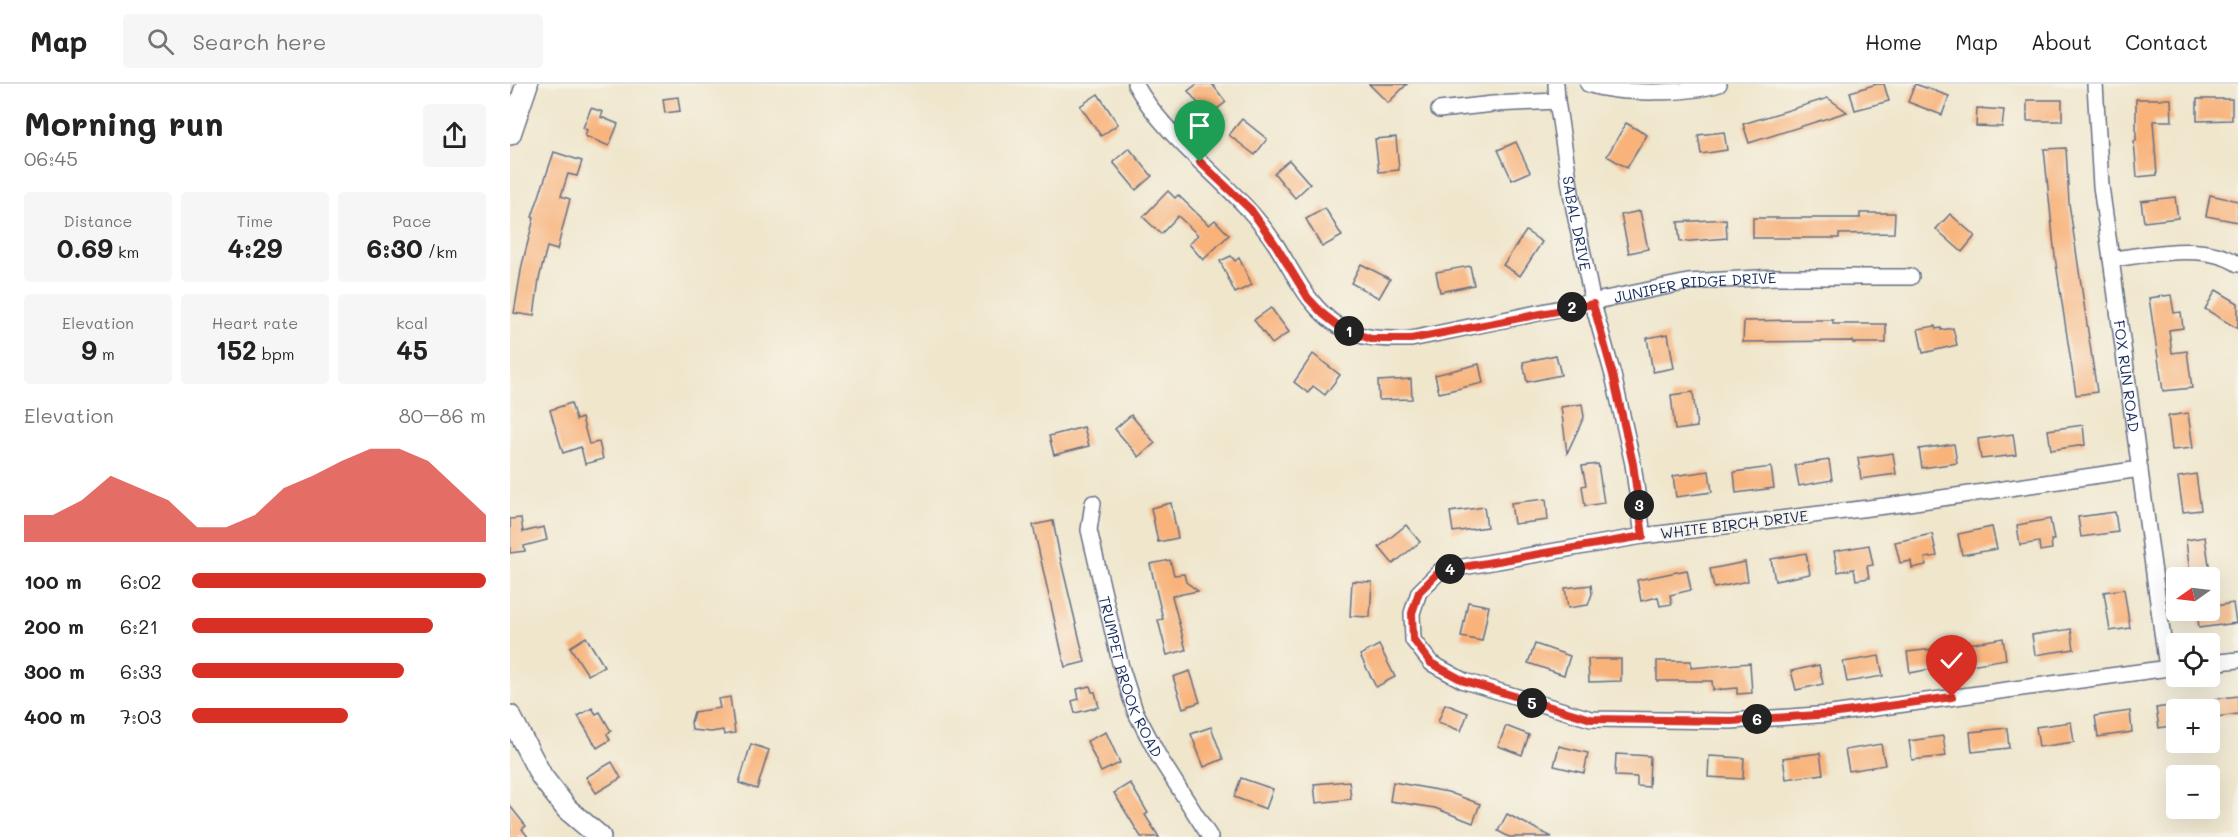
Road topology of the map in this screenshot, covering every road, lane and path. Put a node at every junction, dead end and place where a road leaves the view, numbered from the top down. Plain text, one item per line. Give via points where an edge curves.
1 (527, 84) edge
2 (1135, 84) edge
3 (1556, 84) edge
4 (1588, 84) edge
5 (1719, 84) edge
6 (2095, 84) edge
7 (1557, 101) junction
8 (1439, 110) dead end
9 (510, 134) edge
10 (2111, 259) junction
11 (2238, 264) edge
12 (1911, 277) dead end
13 (1593, 304) junction
14 (2140, 469) junction
15 (1093, 503) dead end
16 (1643, 536) junction
17 (2166, 633) edge
18 (2238, 660) edge
19 (2220, 662) edge
20 (2166, 669) edge
21 (510, 716) edge
22 (600, 837) edge
23 (1210, 837) edge

1 - 9 main road
2 - 13 street, JUNIPER RIDGE DRIVE via 1162,121 1251,210 1308,298 1341,328 1371,339 1411,339
3 - 7 street, SABAL DRIVE
4 - 5 street via 1635,91
6 - 10 street, FOX RUN ROAD via 2101,186
7 - 8 street
7 - 13 street, SABAL DRIVE
10 - 11 street via 2184,251 2227,256
10 - 14 street, FOX RUN ROAD
12 - 13 street, JUNIPER RIDGE DRIVE via 1775,277 1688,282
13 - 16 street, SABAL DRIVE via 1633,464
14 - 16 street, WHITE BIRCH DRIVE
14 - 17 street, FOX RUN ROAD
15 - 23 street, TRUMPET BROOK ROAD via 1089,530 1135,711
16 - 20 street, WHITE BIRCH DRIVE via 1440,571 1419,592 1412,613 1413,639 1431,663 1464,681 1591,719 1731,721 1831,714
18 - 19 street
21 - 22 main road via 542,777 567,809

